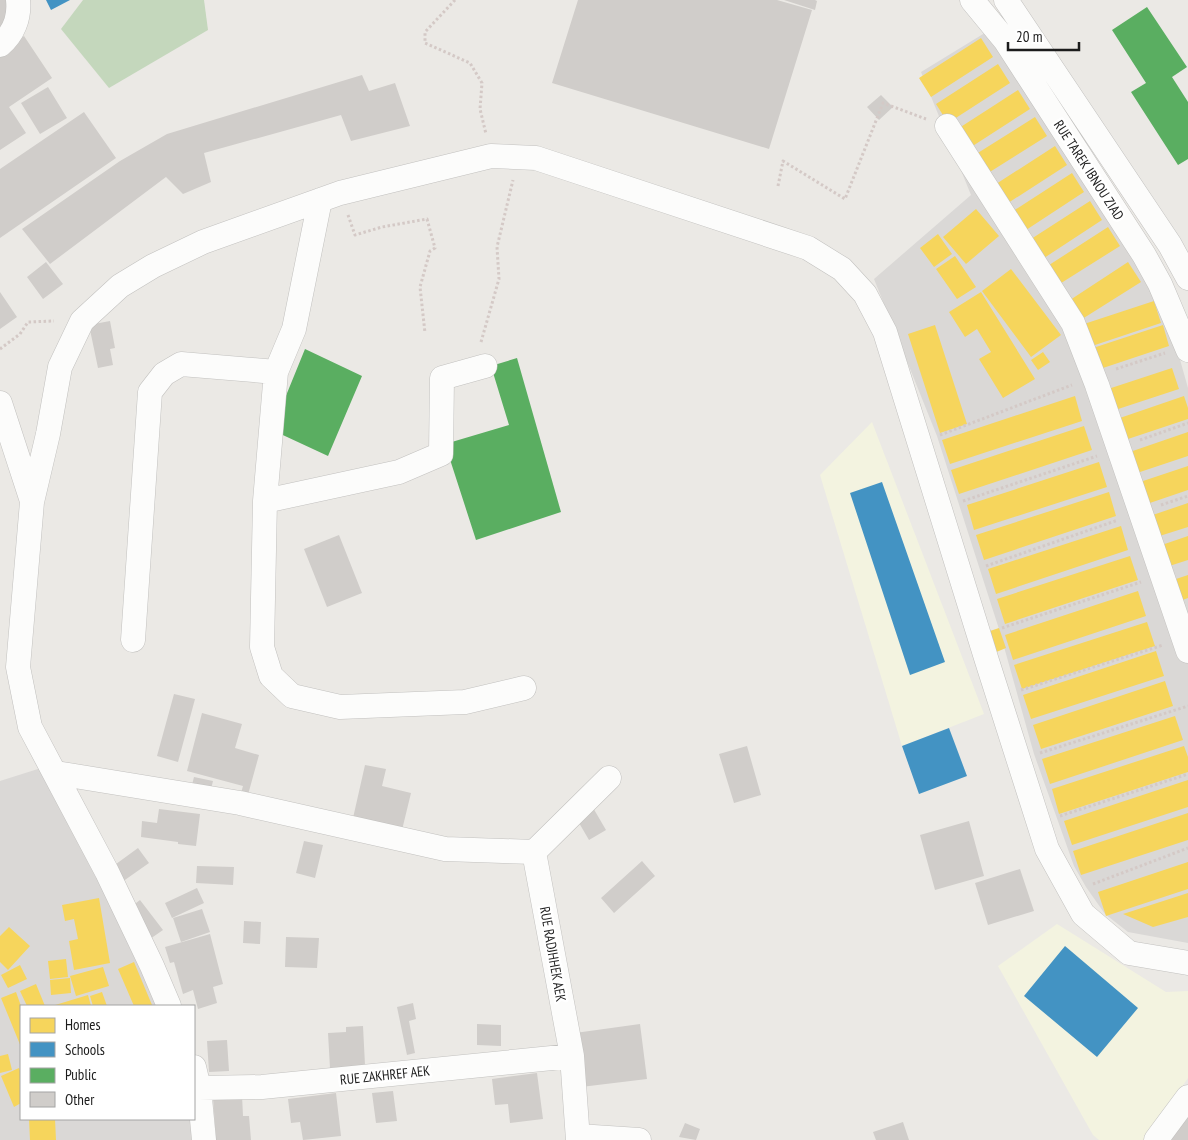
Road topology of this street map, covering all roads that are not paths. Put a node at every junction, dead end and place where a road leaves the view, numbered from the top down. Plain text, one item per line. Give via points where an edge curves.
1 (18, 0) edge
2 (972, 0) edge
3 (1006, 0) edge
4 (0, 45) edge
5 (946, 126) road end
6 (320, 200) junction
7 (1186, 270) edge
8 (1160, 284) junction
9 (1178, 351) edge
10 (479, 368) road end
11 (276, 372) junction
12 (0, 403) edge
13 (265, 501) junction
14 (32, 502) junction
15 (133, 640) dead end
16 (1186, 645) edge
17 (524, 688) dead end
18 (56, 773) junction
19 (609, 778) dead end
20 (534, 852) junction
21 (1188, 963) edge
22 (169, 1005) edge
23 (572, 1056) junction
24 (196, 1078) edge
25 (1188, 1097) edge
26 (578, 1138) edge
27 (204, 1140) edge
28 (639, 1140) edge
29 (1156, 1140) edge

1 - 4 street via 16,22 10,37
2 - 8 street, RUE TAREK IBNOU ZIAD via 1005,40 1144,254
3 - 7 street, RUE TAREK IBNOU ZIAD
5 - 16 street via 1073,324
6 - 11 street via 294,329
6 - 14 street via 202,242 153,266 120,286 82,321 60,367
6 - 21 street via 491,156 536,158 808,248 842,268 865,294 885,332 1048,849 1083,914 1129,953
7 - 8 street
8 - 9 street, RUE TAREK IBNOU ZIAD
10 - 13 street via 442,378 441,454 399,472
11 - 13 street
11 - 15 street via 181,364 164,374 150,392
12 - 14 street
13 - 17 street via 262,648 271,676 292,696 340,707 464,702
14 - 18 street via 18,667 30,728
18 - 20 street via 240,804 445,849
18 - 22 street
19 - 20 street
20 - 23 street, RUE RADJHHEK AEK
23 - 24 street, RUE ZAKHREF AEK via 262,1087
23 - 26 street, RUE RADJHHEK AEK
24 - 27 street
25 - 29 street
26 - 28 street

